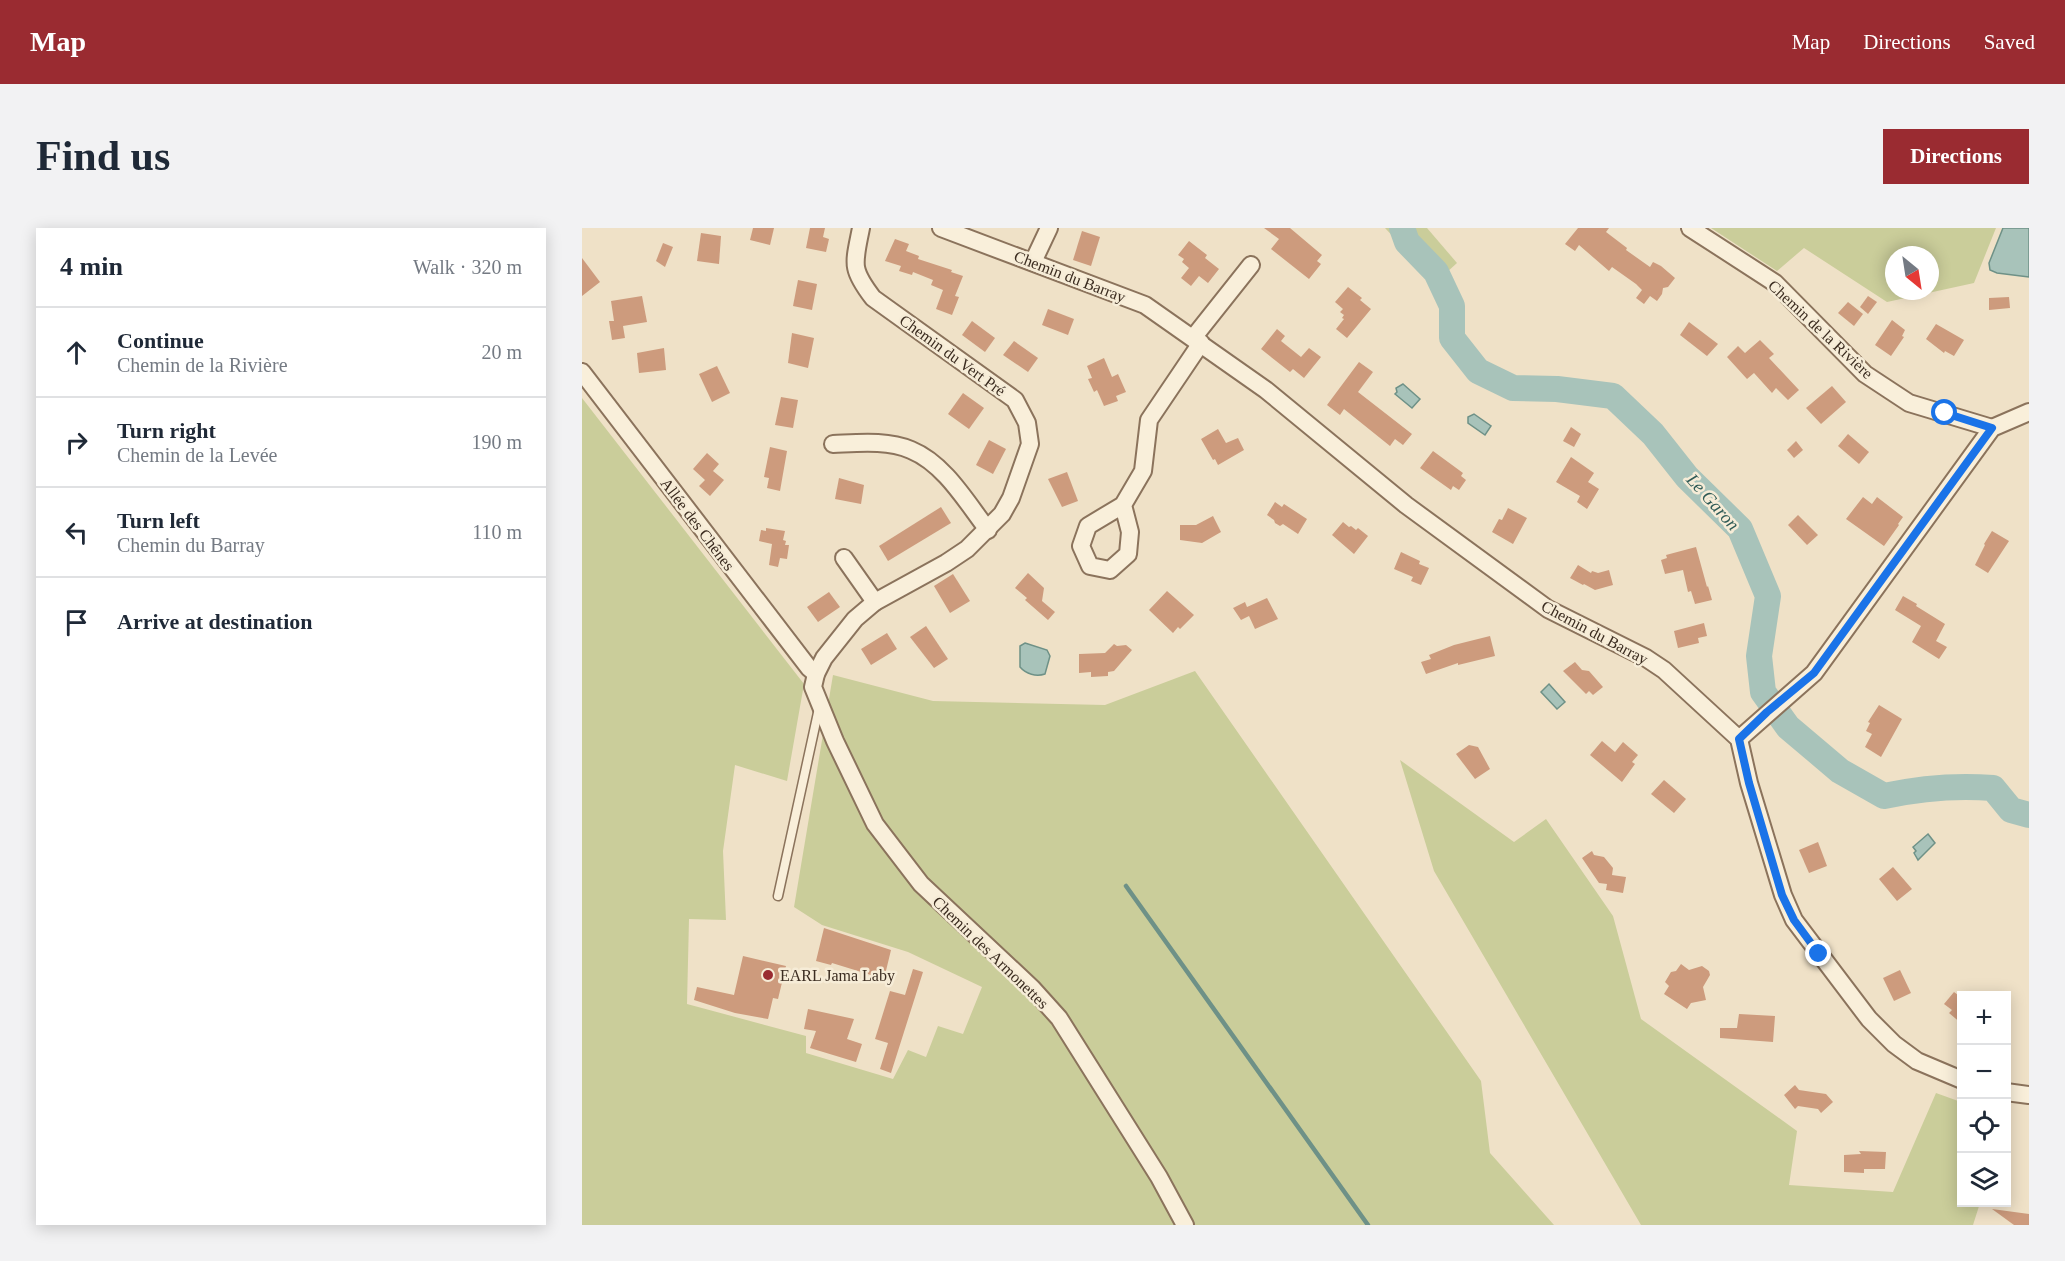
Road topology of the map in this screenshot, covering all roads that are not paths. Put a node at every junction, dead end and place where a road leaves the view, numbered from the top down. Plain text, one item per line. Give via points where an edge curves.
1 (861, 228) edge
2 (941, 228) edge
3 (1049, 228) edge
4 (1690, 228) edge
5 (1033, 262) junction
6 (1251, 265) dead end
7 (1197, 341) junction
8 (582, 372) edge
9 (2029, 412) edge
10 (1992, 428) junction
11 (833, 444) dead end
12 (1123, 506) dead end
13 (988, 530) junction
14 (844, 558) dead end
15 (876, 602) junction
16 (816, 674) junction
17 (820, 705) junction
18 (1739, 739) junction
19 (778, 896) dead end
20 (1957, 1078) edge
21 (2011, 1093) edge
22 (2029, 1095) edge
23 (1185, 1225) edge

1 - 13 street, Chemin du Vert Pré via 854,260 859,279 873,298 1015,400 1027,423 1030,444 1011,498
2 - 5 street, Chemin du Barray
3 - 5 street
4 - 10 street, Chemin de la Rivière via 1775,283 1865,374 1909,402
5 - 7 street, Chemin du Barray via 1144,305
6 - 7 street
7 - 12 street via 1149,420 1143,471
7 - 18 street, Chemin du Barray via 1266,390 1406,505 1548,609 1646,657
8 - 16 street, Allée des Chênes
9 - 10 street
10 - 18 street via 1814,673
11 - 13 street via 873,442 912,450 950,481
13 - 15 street, Chemin du Vert Pré via 968,549
14 - 15 street
15 - 16 street, Chemin du Vert Pré via 855,619
16 - 17 street, Chemin des Armonettes via 813,687
17 - 19 lane
17 - 23 street, Chemin des Armonettes via 875,824 921,884 1059,1018
18 - 20 street via 1782,895 1794,920 1869,1019 1894,1044 1917,1061
21 - 22 street

